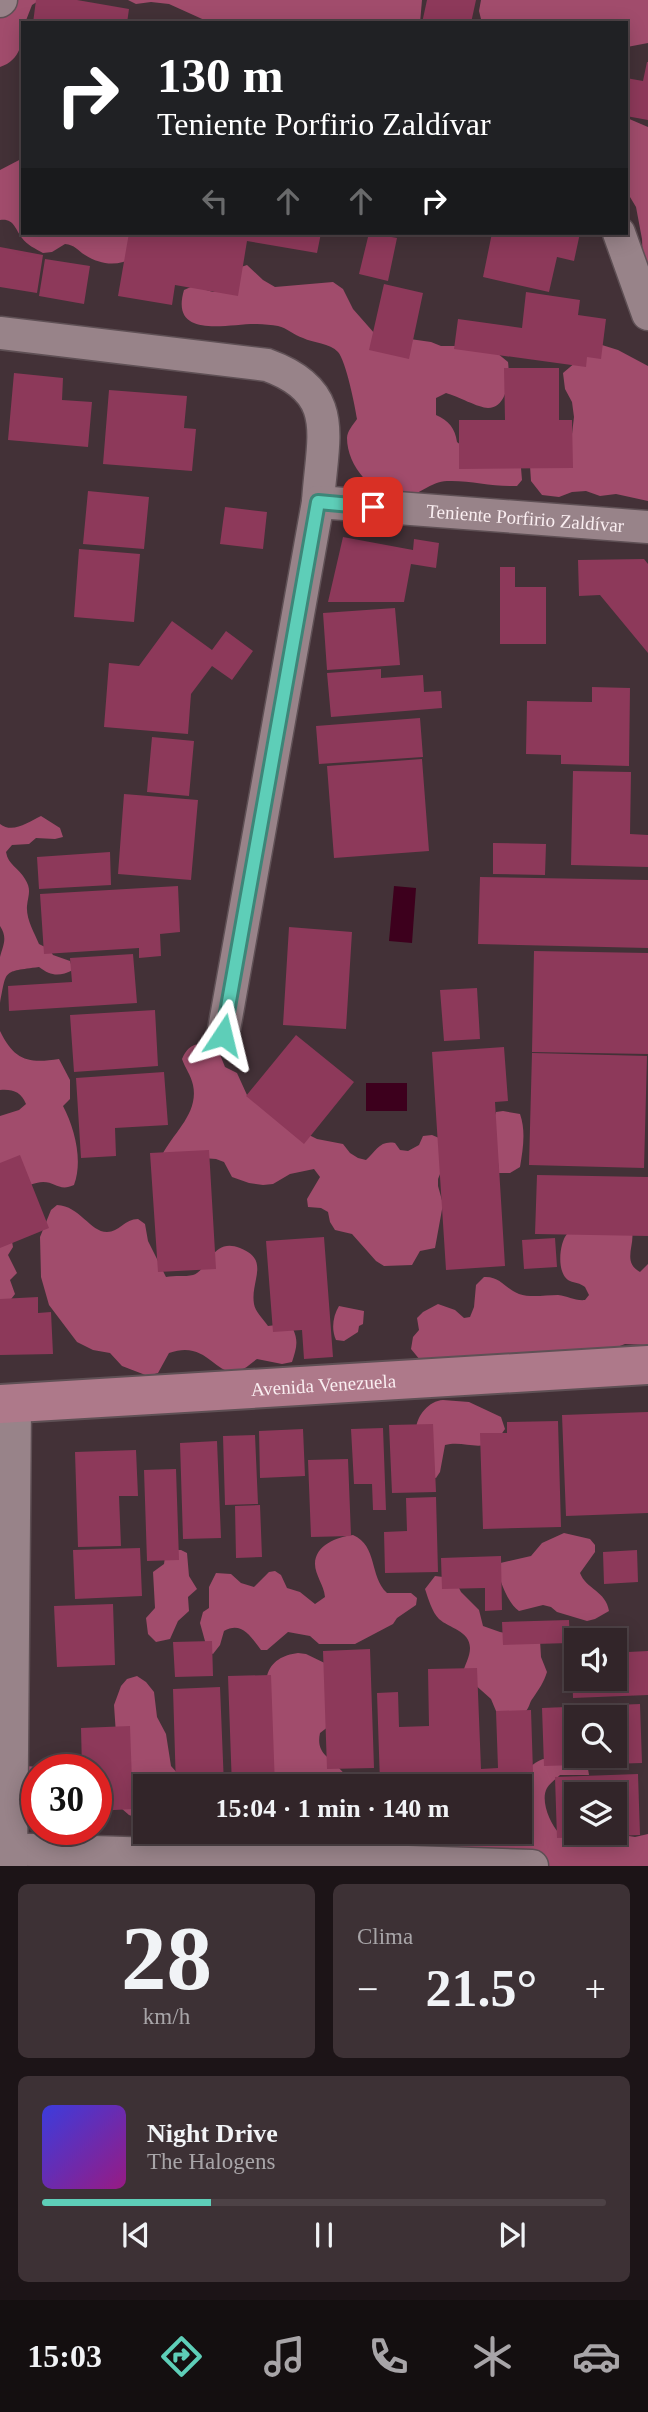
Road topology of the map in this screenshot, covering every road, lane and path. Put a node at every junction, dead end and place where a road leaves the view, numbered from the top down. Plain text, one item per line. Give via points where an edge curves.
1 (620, 235) edge
2 (648, 314) edge
3 (0, 333) edge
4 (318, 502) junction
5 (648, 527) edge
6 (223, 1035) dead end
7 (648, 1365) edge
8 (8, 1404) edge
9 (8, 1855) edge
10 (532, 1866) edge

1 - 2 street
3 - 4 street via 267,365 287,372 317,399 323,418
4 - 5 street, Teniente Porfirio Zaldívar
4 - 6 street
7 - 8 main road, Avenida Venezuela
8 - 9 street
9 - 10 street

